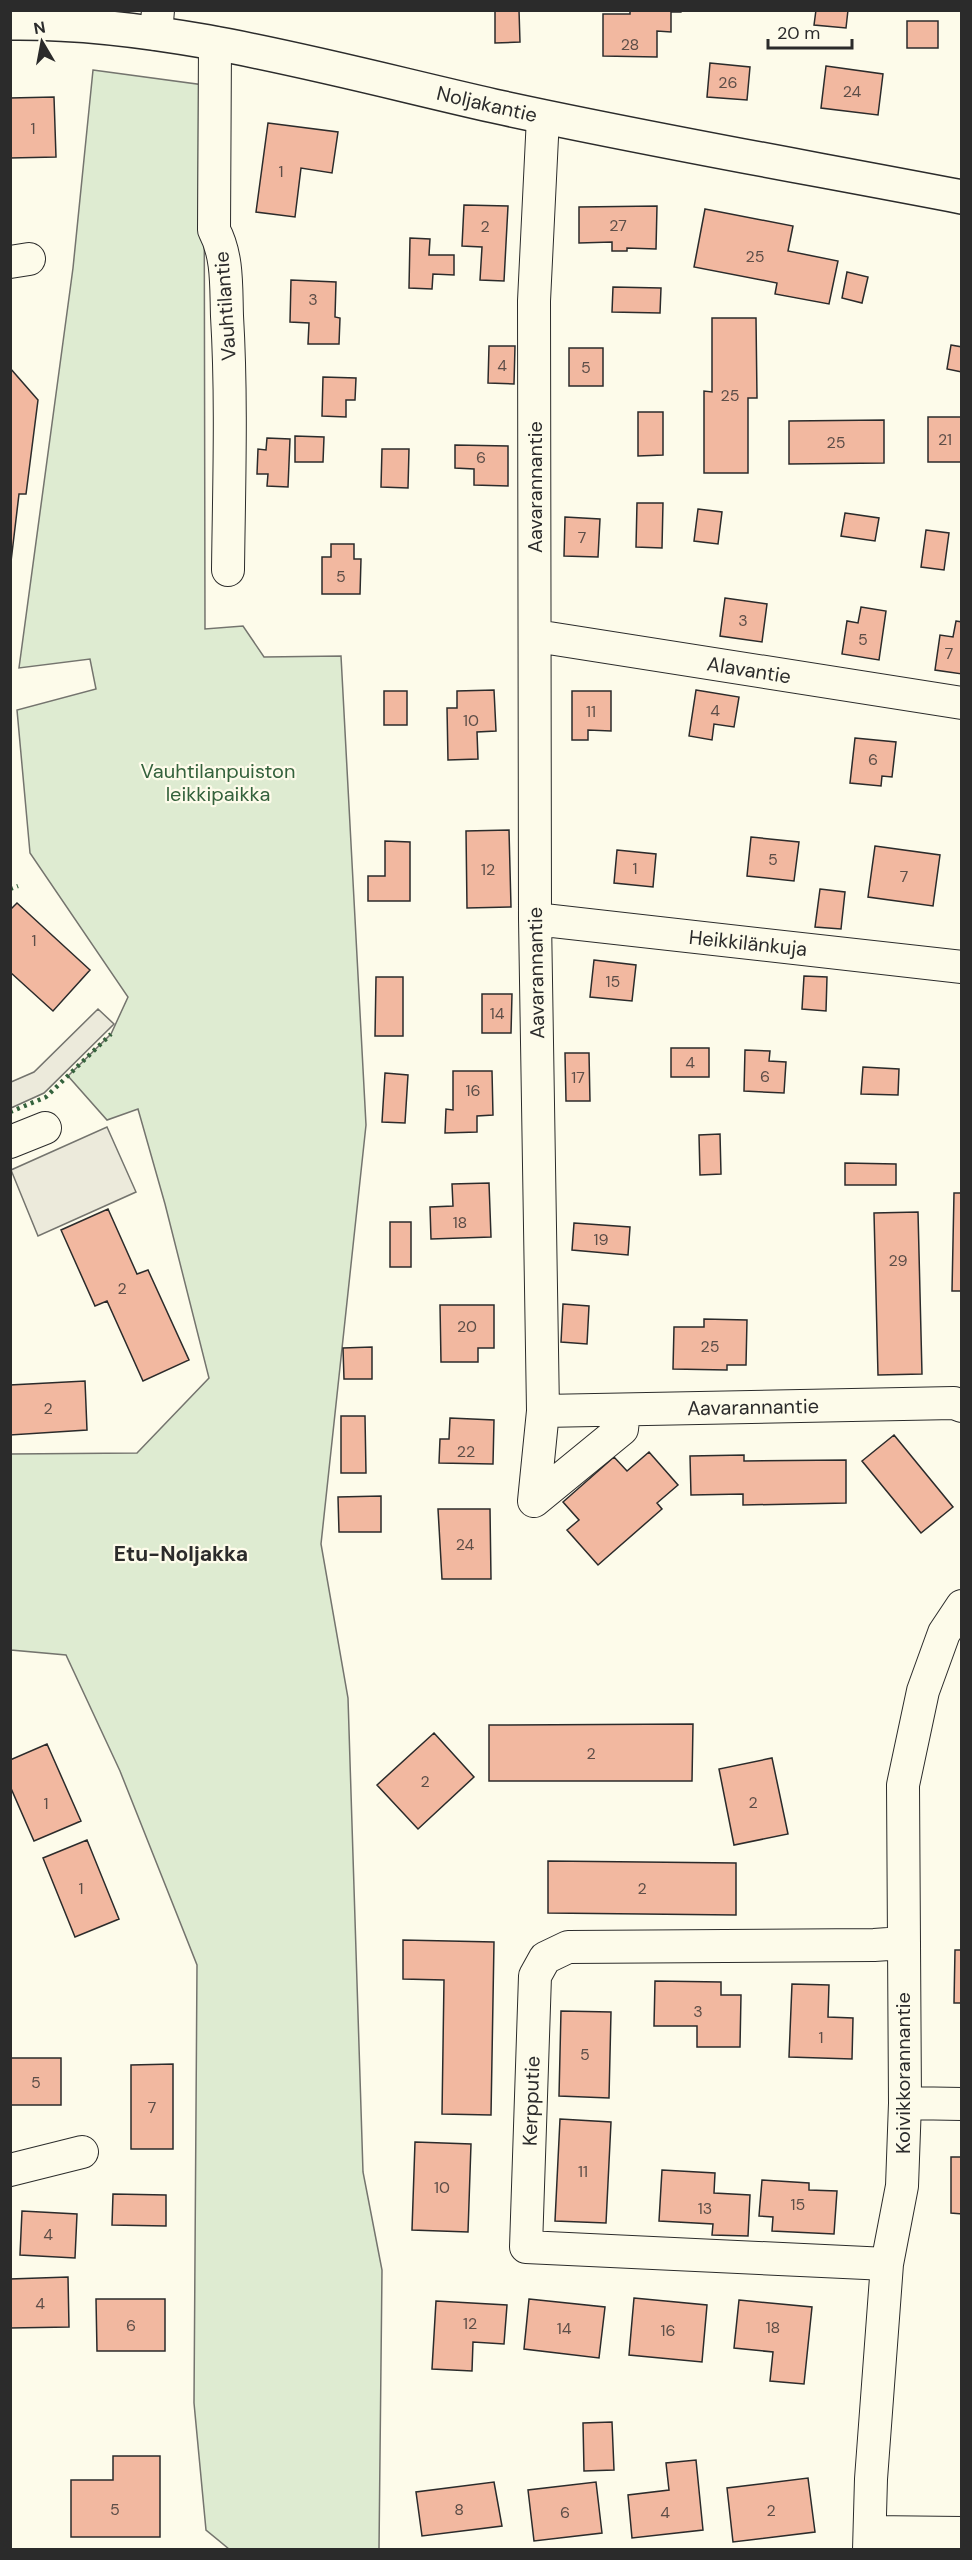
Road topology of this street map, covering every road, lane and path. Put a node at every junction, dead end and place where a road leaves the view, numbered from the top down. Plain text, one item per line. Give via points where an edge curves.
1 (157, 22) edge
2 (10, 23) edge
3 (215, 43) junction
4 (543, 117) junction
5 (962, 197) edge
6 (228, 570) dead end
7 (536, 636) junction
8 (962, 703) edge
9 (534, 919) junction
10 (962, 967) edge
11 (45, 1128) dead end
12 (10, 1142) edge
13 (962, 1406) edge
14 (624, 1410) junction
15 (543, 1411) junction
16 (962, 1606) edge
17 (903, 1943) junction
18 (905, 2103) junction
19 (962, 2104) edge
20 (82, 2152) dead end
21 (10, 2170) edge
22 (887, 2264) junction
23 (962, 2533) edge
24 (869, 2541) edge

1 - 2 main road, Noljakantie via 99,28
1 - 3 main road, Noljakantie
3 - 4 main road, Noljakantie
3 - 6 street, Vauhtilantie via 214,230 221,244 225,275 229,353
4 - 5 main road, Noljakantie
4 - 7 street, Aavarannantie via 534,301
7 - 8 street, Alavantie
7 - 9 street, Aavarannantie
9 - 10 street, Heikkilänkuja
9 - 15 street, Aavarannantie
11 - 12 street
13 - 14 street, Aavarannantie via 954,1403
14 - 15 street, Aavarannantie
14 - 15 street via 622,1429 534,1501
16 - 17 street, Koivikkorannantie via 945,1633 923,1691 903,1785
17 - 18 street, Koivikkorannantie
17 - 22 street, Kerpputie via 568,1947 545,1958 535,1976 526,2247
18 - 19 street
18 - 22 street, Koivikkorannantie via 902,2186
20 - 21 street
22 - 24 street, Koivikkorannantie
23 - 24 street

